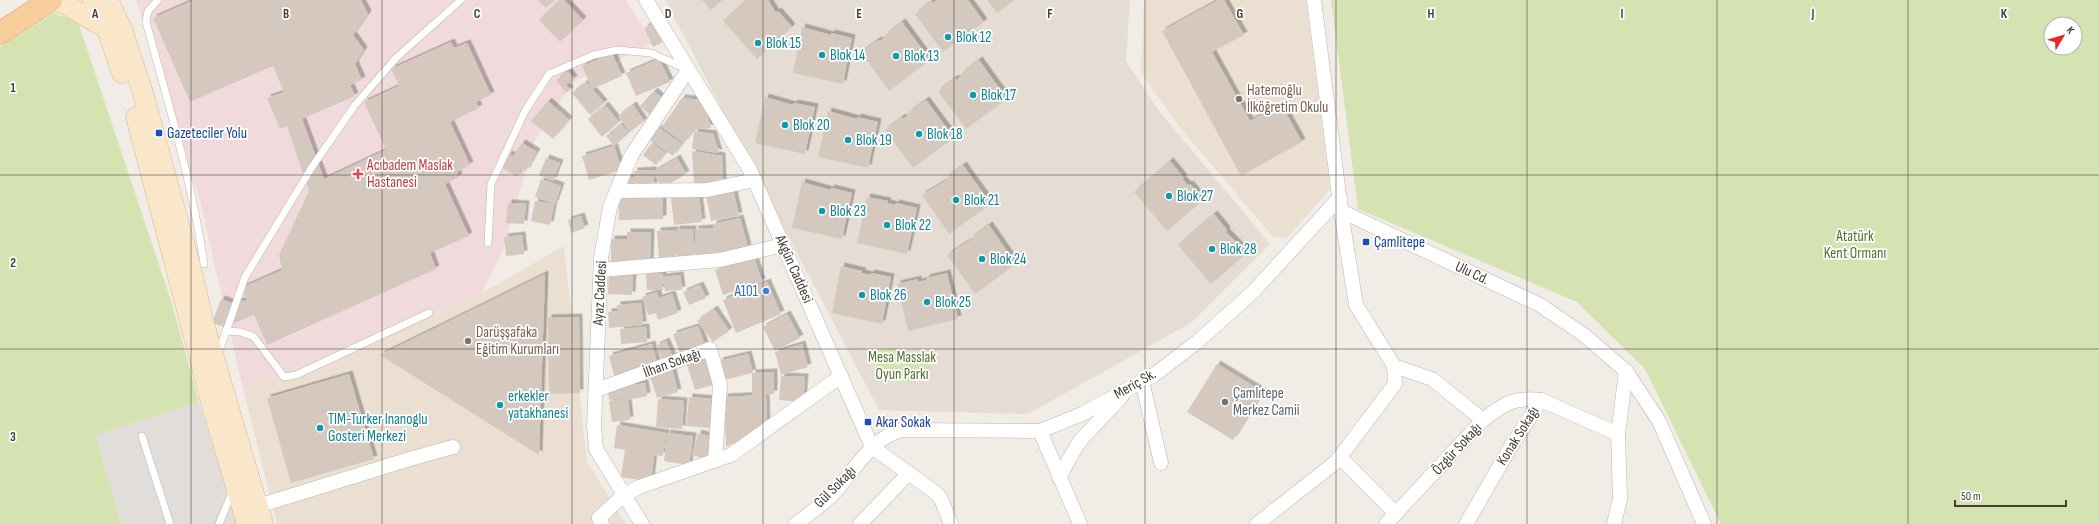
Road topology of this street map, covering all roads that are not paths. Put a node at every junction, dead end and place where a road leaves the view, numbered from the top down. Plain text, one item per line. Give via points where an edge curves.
1 (51, 0) edge
2 (93, 0) edge
3 (108, 0) edge
4 (119, 0) edge
5 (158, 0) edge
6 (461, 0) edge
7 (646, 0) edge
8 (1314, 0) edge
9 (114, 29) junction
10 (0, 33) edge
11 (688, 70) junction
12 (755, 180) junction
13 (617, 191) junction
14 (1341, 204) junction
15 (488, 243) dead end
16 (784, 245) junction
17 (204, 264) dead end
18 (601, 270) junction
19 (429, 313) dead end
20 (226, 331) junction
21 (212, 352) junction
22 (1394, 366) junction
23 (1626, 371) junction
24 (841, 376) junction
25 (1136, 384) junction
26 (596, 390) junction
27 (1541, 400) junction
28 (1483, 420) junction
29 (1040, 431) junction
30 (1618, 434) junction
31 (142, 436) dead end
32 (453, 447) dead end
33 (872, 448) junction
34 (1340, 457) junction
35 (715, 461) junction
36 (1161, 463) dead end
37 (909, 473) junction
38 (1059, 477) junction
39 (235, 484) junction
40 (624, 495) junction
41 (261, 515) edge
42 (1391, 519) edge
43 (170, 524) edge
44 (219, 524) edge
45 (247, 524) edge
46 (602, 524) edge
47 (642, 524) edge
48 (796, 524) edge
49 (860, 524) edge
50 (951, 524) edge
51 (1080, 524) edge
52 (1257, 524) edge
53 (1466, 524) edge
54 (1614, 524) edge
55 (1704, 524) edge

1 - 9 main road via 65,4
1 - 10 main road
2 - 9 main road
3 - 9 main road
4 - 9 main road
5 - 17 lane via 148,11 146,22 168,101
6 - 20 lane via 396,58 355,105 244,277
7 - 11 street, Akgün Caddesi
8 - 14 street
9 - 21 main road via 143,93
9 - 39 main road
11 - 12 street, Akgün Caddesi
11 - 13 street, Ayaz Caddesi via 632,156
11 - 15 lane via 651,53 617,50 594,55 549,74 525,111 491,184
12 - 13 street via 707,190
12 - 16 street, Akgün Caddesi
13 - 18 street, Ayaz Caddesi via 610,207
14 - 22 street via 1356,305
14 - 23 street, Ulu Cd. via 1540,305 1584,335
14 - 25 street, Meriç Sk. via 1253,292 1197,342 1154,375
16 - 18 street via 720,260
16 - 24 street, Akgün Caddesi
18 - 26 street, Ayaz Caddesi
19 - 20 lane via 296,375 284,377 254,337 241,332
20 - 21 lane via 221,346
21 - 41 main road
22 - 28 street via 1432,379
22 - 34 street via 1395,384
23 - 30 street
23 - 55 street, Ulu Cd. via 1659,421
24 - 33 street, Akgün Caddesi
24 - 35 street via 732,455
25 - 29 street, Meriç Sk. via 1082,414
25 - 36 street
25 - 38 street via 1079,442
26 - 35 street, İlhan Sokağı via 710,349 720,385
26 - 40 street, Ayaz Caddesi via 596,450
27 - 28 street, Özgür Sokağı via 1513,400
27 - 30 street, Konak Sokağı
27 - 53 street, Konak Sokağı
28 - 42 street, Özgür Sokağı
29 - 33 street, Meriç Sk. via 901,430 891,432
29 - 38 street
30 - 54 street via 1620,499
31 - 43 lane
32 - 41 street via 412,458
33 - 37 street
33 - 48 street, Gül Sokağı via 832,496
34 - 42 street
34 - 52 street
35 - 40 street
37 - 49 street
37 - 50 street via 941,499
38 - 51 street
39 - 44 lane
39 - 45 main road
40 - 46 street via 599,518
40 - 47 street, Ayaz Caddesi

